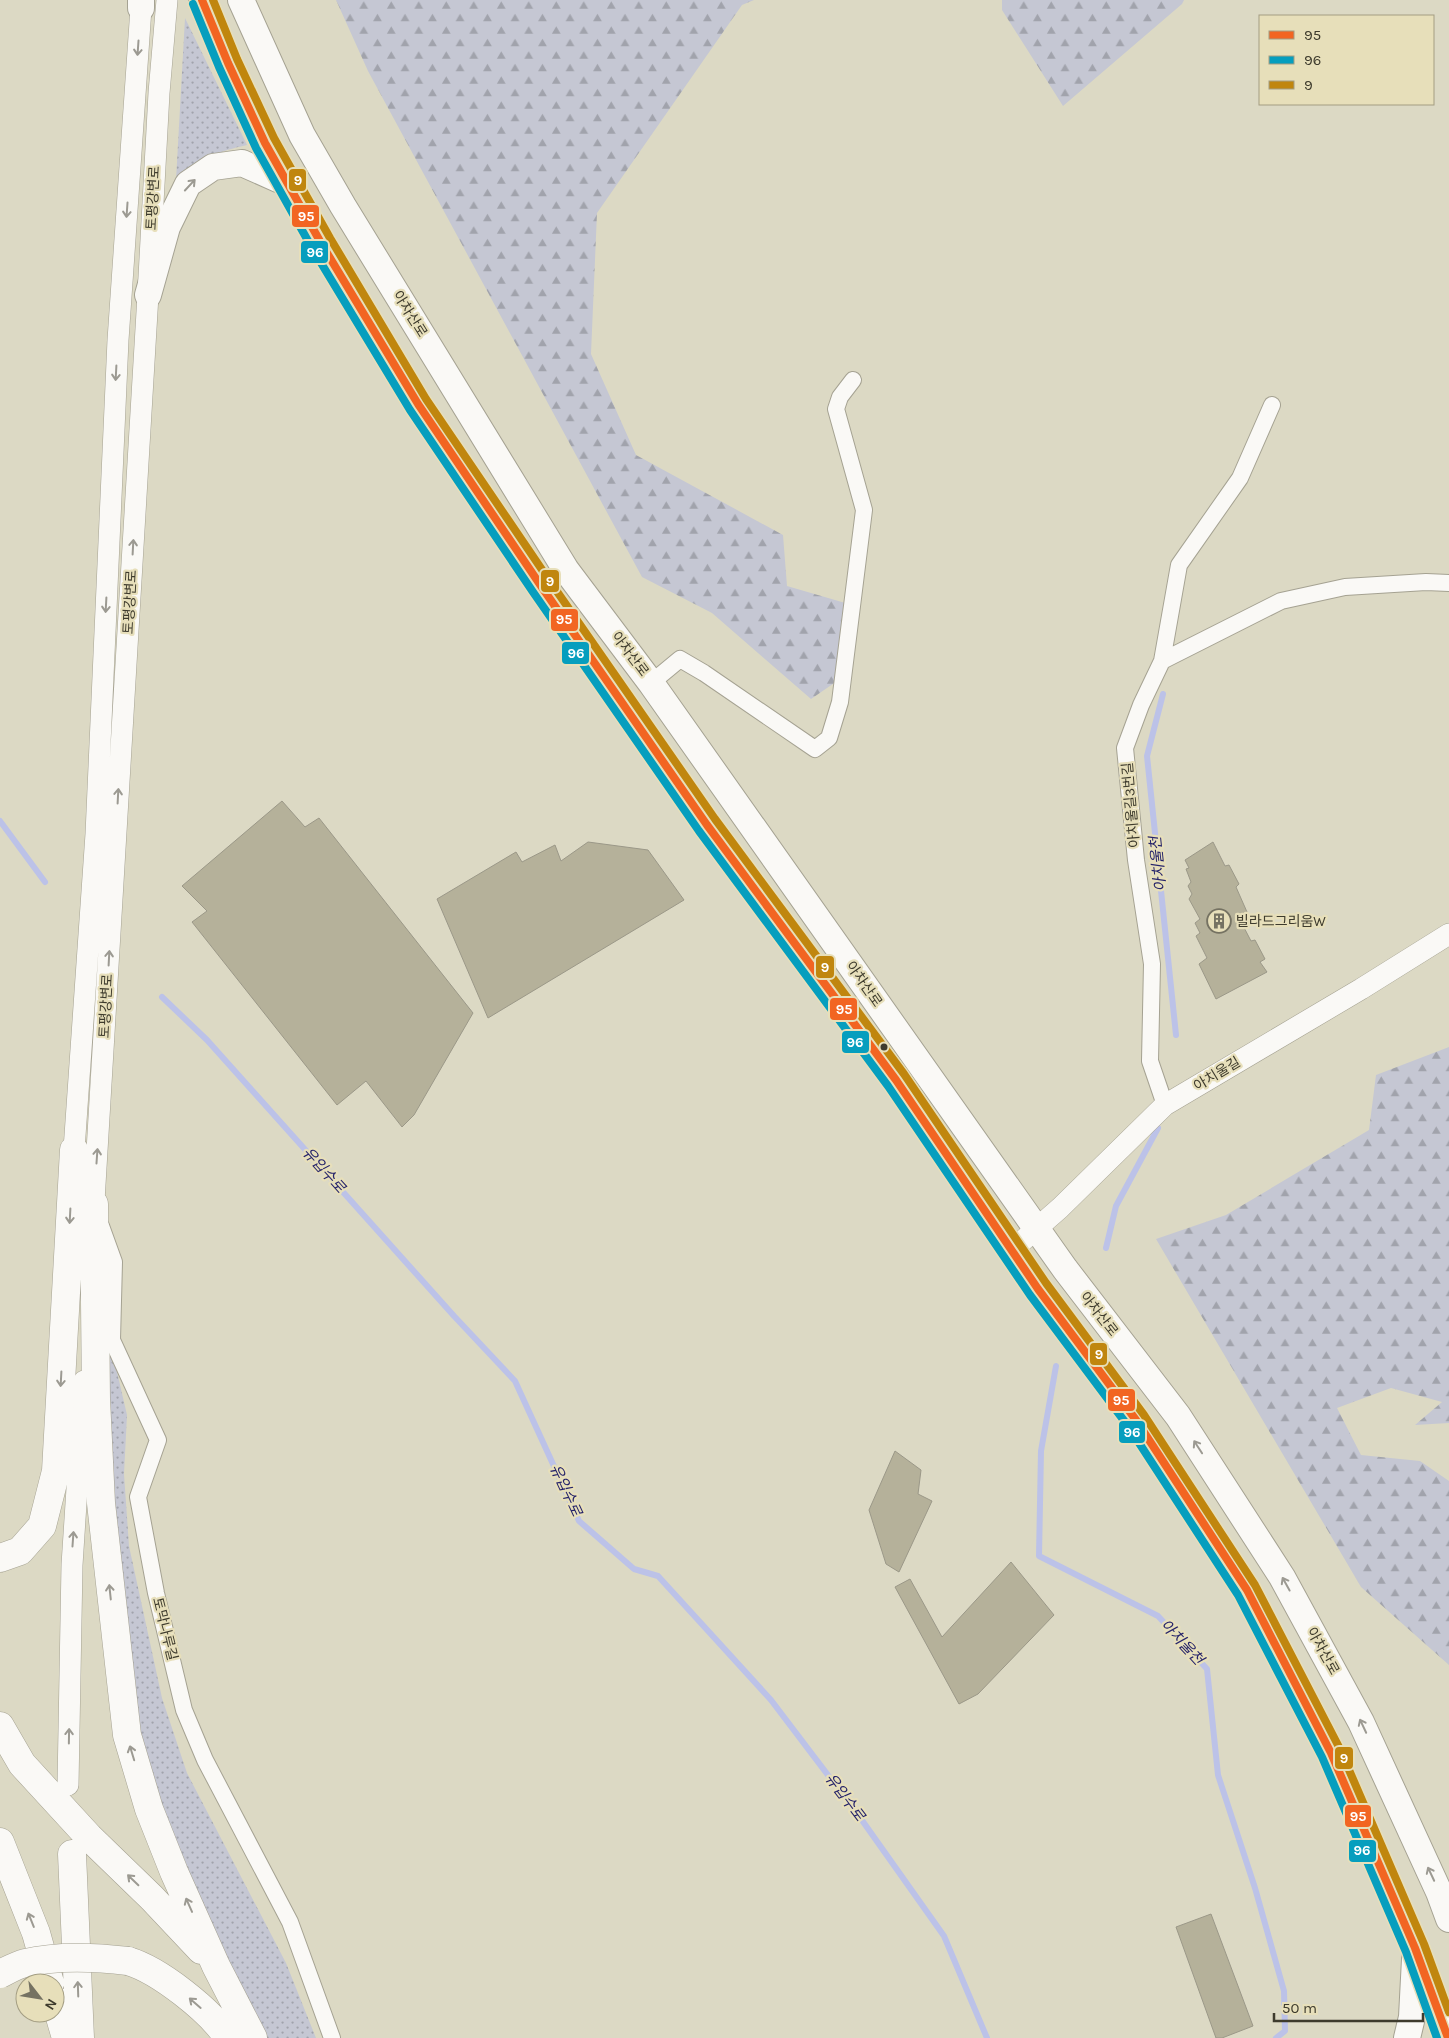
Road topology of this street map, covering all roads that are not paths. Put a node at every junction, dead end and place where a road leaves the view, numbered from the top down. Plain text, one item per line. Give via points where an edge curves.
1 (167, 0) edge
2 (202, 0) edge
3 (242, 0) edge
4 (142, 3) edge
5 (287, 183) junction
6 (148, 295) junction
7 (853, 380) dead end
8 (1272, 406) dead end
9 (1449, 583) edge
10 (1162, 661) junction
11 (651, 683) junction
12 (1449, 934) edge
13 (1165, 1105) junction
14 (74, 1150) junction
15 (94, 1204) junction
16 (1036, 1228) junction
17 (1012, 1250) junction
18 (0, 1558) edge
19 (0, 1726) edge
20 (68, 1785) dead end
21 (0, 1842) edge
22 (72, 1854) dead end
23 (1449, 1919) edge
24 (1415, 1948) junction
25 (216, 1966) junction
26 (47, 1973) edge
27 (0, 1974) edge
28 (62, 2023) edge
29 (66, 2038) edge
30 (80, 2038) edge
31 (228, 2038) edge
32 (253, 2038) edge
33 (332, 2038) edge
34 (1407, 2038) edge
35 (1448, 2038) edge

1 - 6 street, 토평강변로
2 - 5 main road via 265,143
3 - 11 main road, 아차산로 via 302,135 343,206 566,570
4 -> 14 street, 토평강변로 via 118,340 96,834
6 -> 5 main road via 166,227 188,184 213,168 242,163
5 - 17 main road via 418,404 541,586 707,825 896,1080
15 -> 6 street, 토평강변로
7 - 11 street via 836,409 864,510 840,702 829,738 815,749 680,659
8 - 10 street, 아치울길3번길 via 1240,478 1179,565
9 - 10 street via 1345,587 1281,601
10 - 13 street, 아치울길3번길 via 1125,748 1136,860 1152,964 1150,1061
11 - 16 main road, 아차산로
12 - 13 street, 아치울길
13 - 16 street, 아치울길
14 - 15 street
14 -> 18 highway via 56,1471 42,1526 20,1551
20 -> 15 street, 토평강변로 via 72,1565
25 -> 15 highway via 149,1808 127,1735 100,1504
15 - 33 street, 토막나루길 via 114,1262 112,1340 158,1440 138,1497 156,1594 184,1710 205,1760 290,1922
16 - 17 street, 아치울길
23 -> 16 main road, 아차산로 via 1361,1722 1282,1577 1178,1416
17 - 24 main road via 1136,1420 1247,1590 1331,1753
25 -> 19 highway via 22,1764
26 -> 21 highway via 36,1932
30 -> 22 highway
24 - 34 main road via 1412,2017
24 - 35 main road
25 - 32 highway
31 -> 27 highway, bridge via 222,2028 173,1984 139,1964 98,1957 59,1958 24,1963
28 - 29 highway

